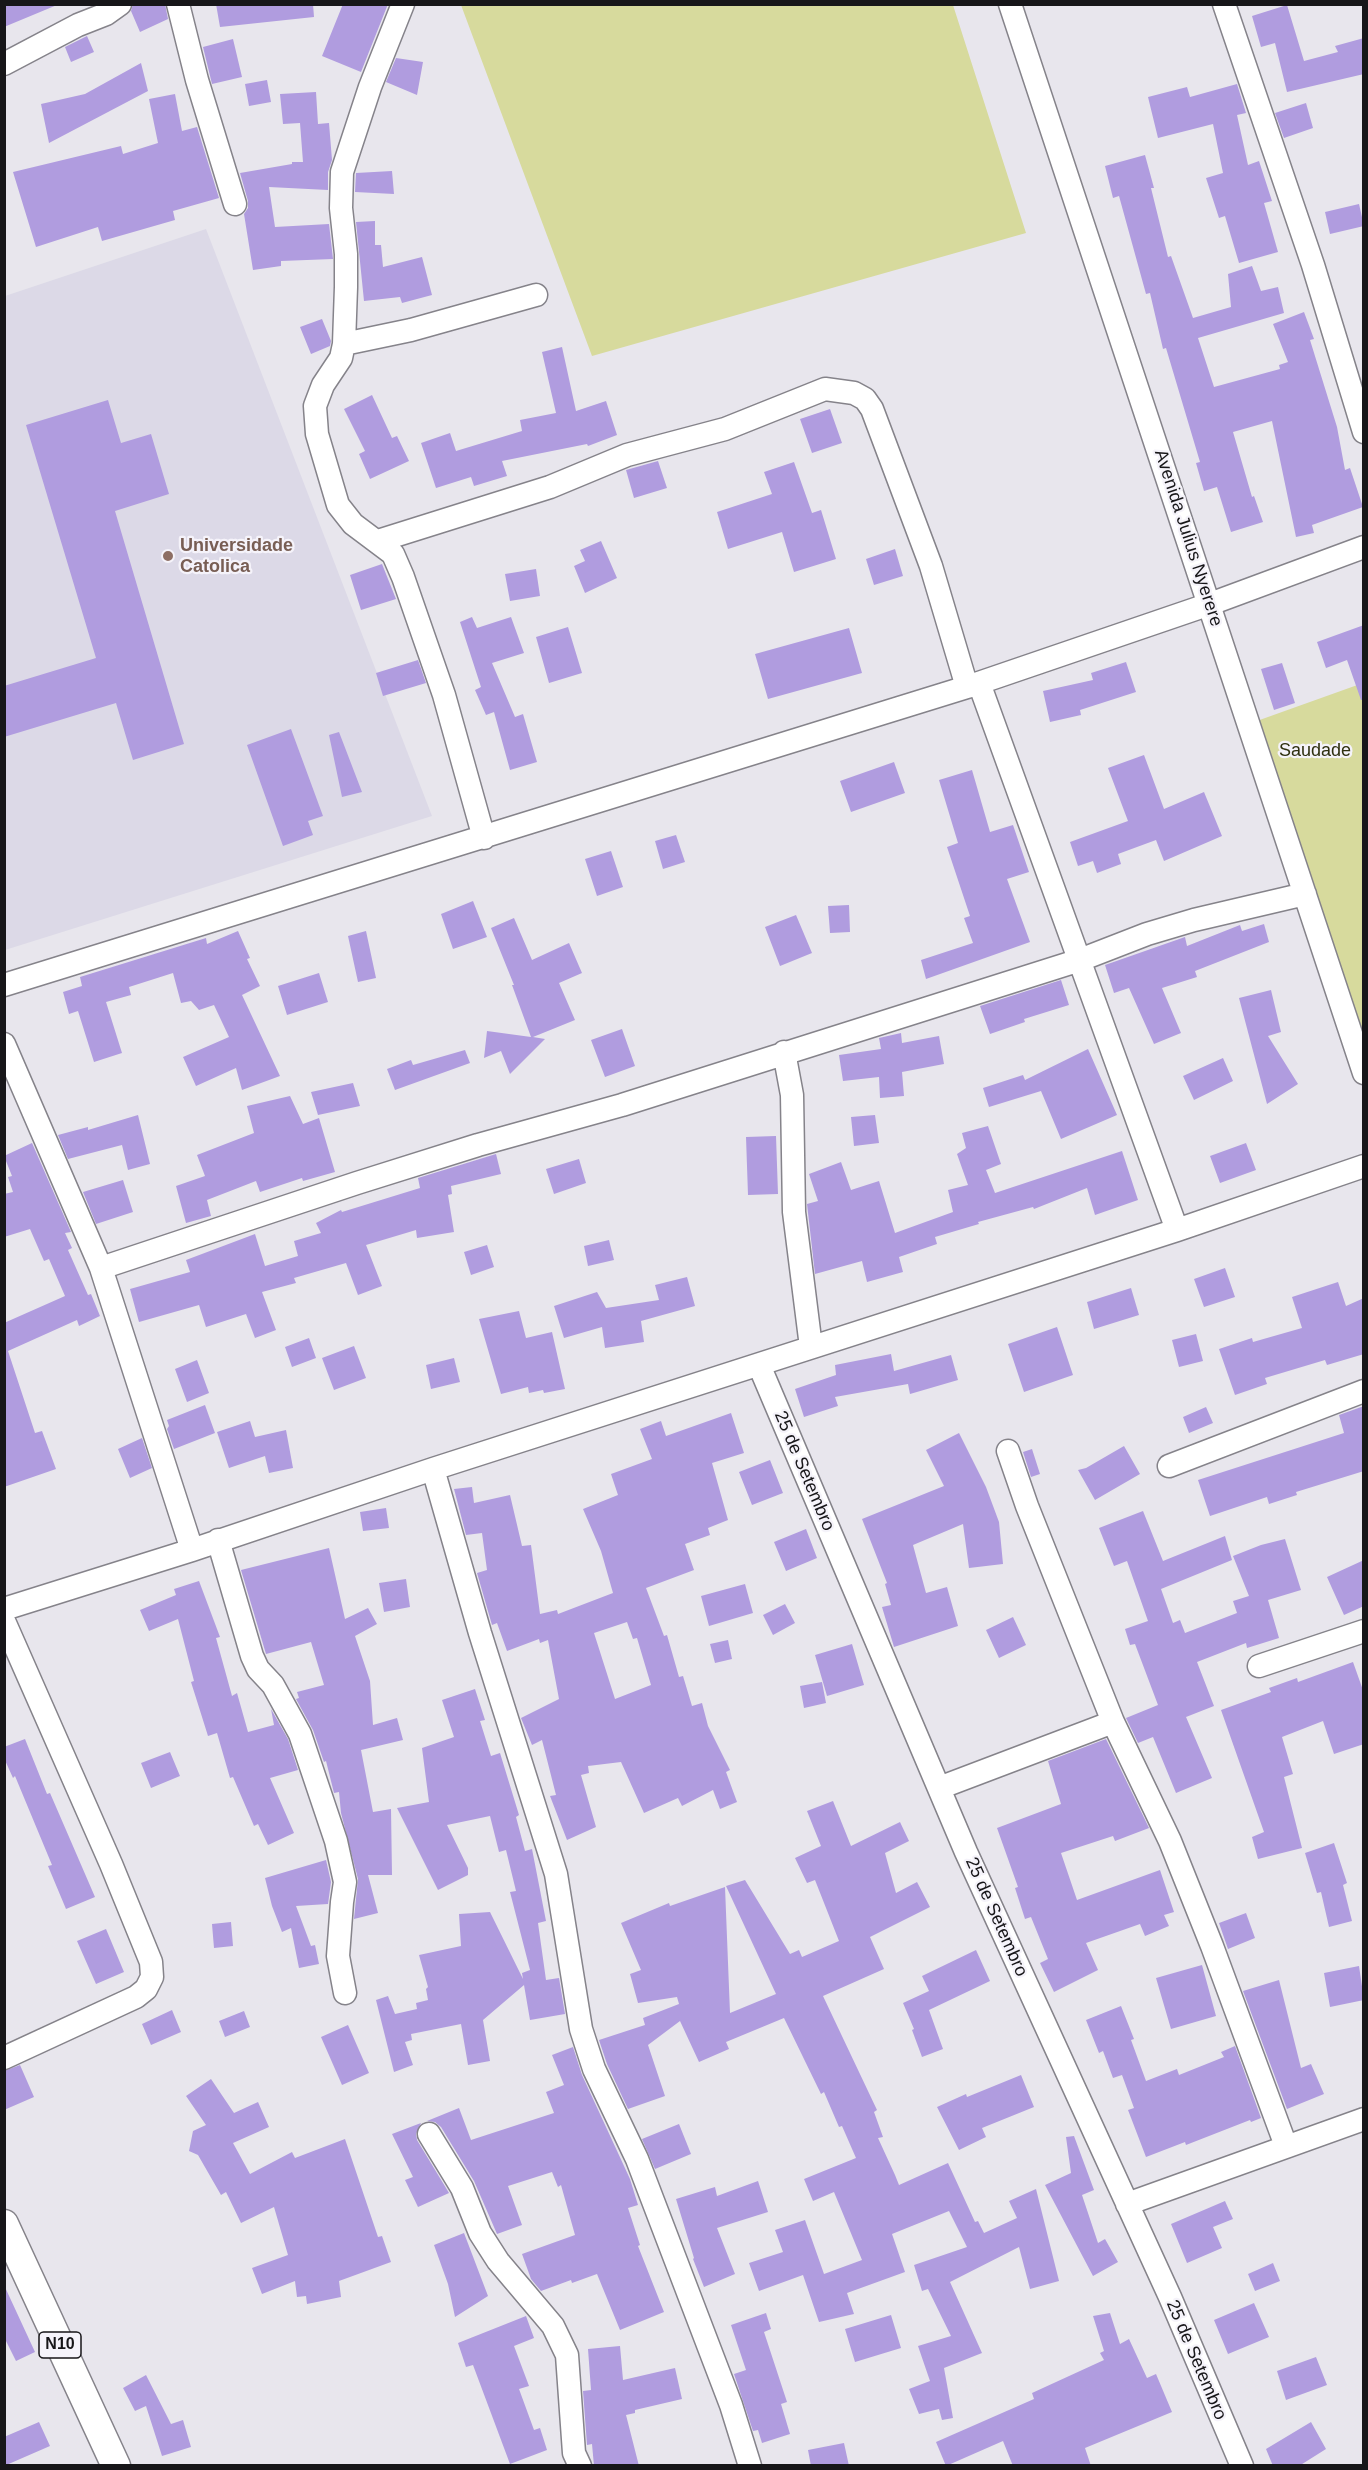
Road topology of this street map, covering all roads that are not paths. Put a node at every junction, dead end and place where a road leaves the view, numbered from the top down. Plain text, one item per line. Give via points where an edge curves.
1 (120, 4) edge
2 (178, 4) edge
3 (403, 4) edge
4 (1010, 4) edge
5 (1224, 4) edge
6 (4, 64) edge
7 (235, 204) dead end
8 (536, 295) dead end
9 (344, 344) junction
10 (1364, 432) edge
11 (378, 541) junction
12 (1364, 548) edge
13 (1210, 604) junction
14 (973, 685) junction
15 (484, 838) junction
16 (1305, 894) junction
17 (1080, 960) junction
18 (4, 985) edge
19 (4, 1044) edge
20 (784, 1052) junction
21 (1364, 1073) edge
22 (1364, 1166) edge
23 (1177, 1230) junction
24 (101, 1268) junction
25 (811, 1347) junction
26 (759, 1365) junction
27 (1364, 1391) edge
28 (1008, 1450) dead end
29 (1169, 1466) dead end
30 (433, 1469) junction
31 (218, 1540) junction
32 (192, 1550) junction
33 (4, 1609) edge
34 (4, 1621) edge
35 (1364, 1631) edge
36 (1259, 1666) dead end
37 (1113, 1722) junction
38 (939, 1788) junction
39 (345, 1993) dead end
40 (4, 2058) edge
41 (1364, 2119) edge
42 (429, 2134) dead end
43 (1286, 2146) junction
44 (1127, 2204) junction
45 (4, 2224) edge
46 (116, 2466) edge
47 (580, 2466) edge
48 (750, 2466) edge
49 (1242, 2466) edge

1 - 6 street
2 - 7 street
3 - 9 street via 342,172
4 - 13 street, Avenida Julius Nyerere
5 - 10 street via 1313,266
8 - 9 street via 411,330
9 - 11 street via 341,358 315,406 317,434 338,505 352,524
11 - 14 street via 539,491 654,447 725,429 825,389 854,393 872,409
11 - 15 street via 393,554 403,577 444,695
12 - 13 street
13 - 14 street
13 - 16 street, Avenida Julius Nyerere
14 - 15 street
14 - 17 street
15 - 18 street
16 - 17 street via 1184,923
16 - 21 street, Avenida Julius Nyerere
17 - 20 street
17 - 23 street
19 - 24 street
20 - 24 street via 622,1105 357,1183
20 - 25 street via 792,1095 794,1212
22 - 23 street
23 - 25 street
24 - 32 street
25 - 26 street
26 - 30 street
26 - 38 street, 25 de Setembro
27 - 29 street
28 - 37 street
30 - 31 street
30 - 48 street via 556,1874 580,2029 594,2069 637,2159
31 - 32 street
31 - 39 street via 252,1656 300,1734 336,1841 345,1882 338,1956
32 - 33 street
34 - 40 street via 116,1875 151,1962 152,1977 136,1997
35 - 36 street
37 - 38 street
37 - 43 street via 1170,1841
38 - 44 street, 25 de Setembro
41 - 43 street
42 - 47 street via 462,2188 480,2233 498,2261 553,2326 567,2355 574,2453
43 - 44 street
44 - 49 street, 25 de Setembro
45 - 46 main road, N10

